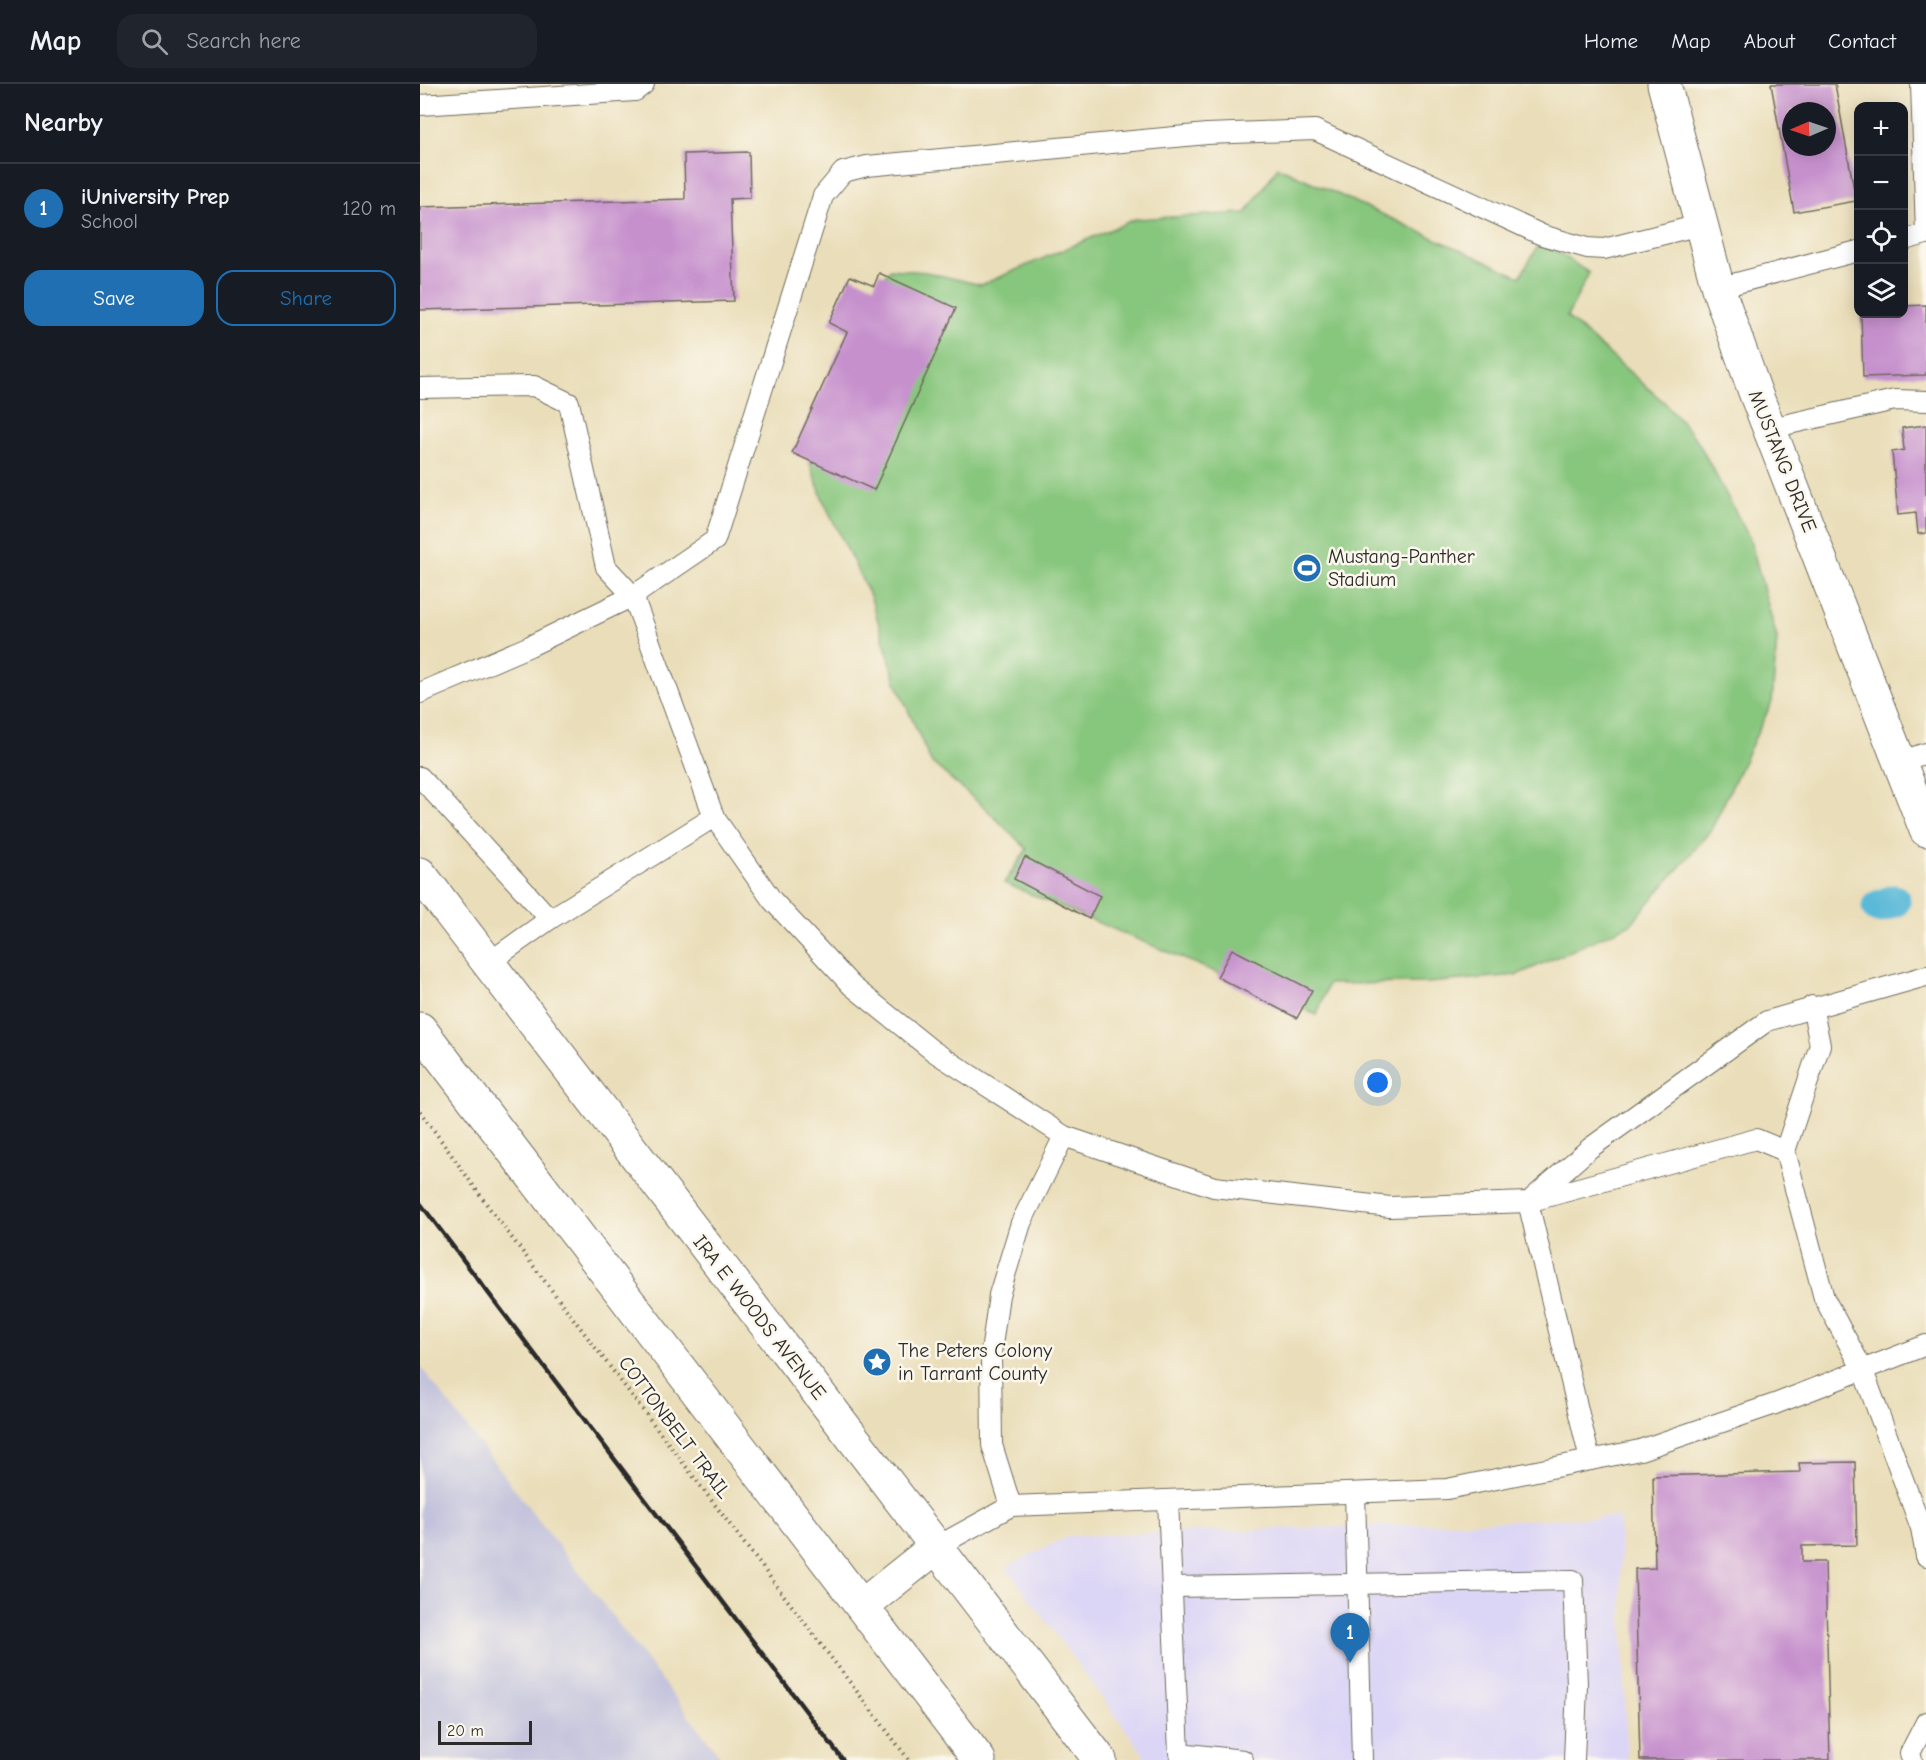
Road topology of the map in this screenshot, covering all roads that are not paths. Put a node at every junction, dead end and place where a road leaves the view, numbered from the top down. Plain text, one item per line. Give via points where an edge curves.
1 (644, 84) edge
2 (1664, 84) edge
3 (1922, 84) edge
4 (420, 105) edge
5 (1924, 131) edge
6 (1700, 225) junction
7 (1926, 234) edge
8 (1908, 239) edge
9 (1854, 252) edge
10 (1718, 288) junction
11 (420, 388) edge
12 (1926, 401) edge
13 (1771, 428) junction
14 (633, 596) junction
15 (420, 693) edge
16 (1913, 757) edge
17 (420, 777) edge
18 (714, 817) junction
19 (1926, 830) edge
20 (420, 874) edge
21 (550, 919) junction
22 (488, 963) junction
23 (1926, 976) edge
24 (1812, 1006) junction
25 (420, 1029) edge
26 (1064, 1136) junction
27 (1785, 1151) junction
28 (1528, 1202) junction
29 (1926, 1345) edge
30 (1862, 1368) junction
31 (1590, 1460) junction
32 (1355, 1493) junction
33 (1168, 1500) junction
34 (1011, 1506) junction
35 (936, 1547) junction
36 (1926, 1556) edge
37 (1355, 1584) junction
38 (1172, 1587) junction
39 (862, 1606) junction
40 (1926, 1722) edge
41 (979, 1760) edge
42 (1100, 1760) edge
43 (1243, 1760) edge
44 (1362, 1760) edge
45 (1574, 1760) edge
46 (1912, 1760) edge

1 - 4 lane via 635,90
2 - 6 main road, MUSTANG DRIVE
3 - 5 lane
5 - 7 lane
6 - 10 main road, MUSTANG DRIVE
6 - 14 lane via 1657,238 1587,249 1542,235 1315,130 1208,134 867,166 843,172 823,196 715,540
7 - 8 lane
9 - 10 lane
10 - 13 main road, MUSTANG DRIVE
11 - 14 lane via 534,386 569,403 606,567
12 - 13 lane via 1895,400
13 - 16 main road, MUSTANG DRIVE
14 - 15 lane
14 - 18 lane
16 - 19 main road, MUSTANG DRIVE
17 - 21 lane
18 - 21 lane
18 - 26 lane via 772,900 852,986 933,1051
20 - 22 main road, IRA E WOODS AVENUE
21 - 22 lane
22 - 35 main road, IRA E WOODS AVENUE
23 - 24 lane
24 - 27 lane via 1820,1045
24 - 28 lane via 1767,1021 1590,1148
25 - 39 main road
26 - 28 lane via 1214,1187 1390,1207
26 - 34 lane via 1021,1223 999,1295 991,1353 992,1445
27 - 28 lane via 1756,1139
27 - 30 lane via 1824,1298
28 - 31 lane
29 - 30 lane
30 - 31 lane via 1775,1404 1640,1450
30 - 36 lane via 1921,1528
31 - 32 lane via 1447,1489
32 - 33 lane
32 - 37 lane
33 - 34 lane
33 - 38 lane
34 - 35 lane
35 - 39 main road
35 - 42 main road, IRA E WOODS AVENUE
37 - 38 lane
37 - 44 lane
37 - 45 lane via 1573,1580 1577,1686
38 - 43 lane via 1179,1753
39 - 41 main road
40 - 46 lane via 1910,1753

